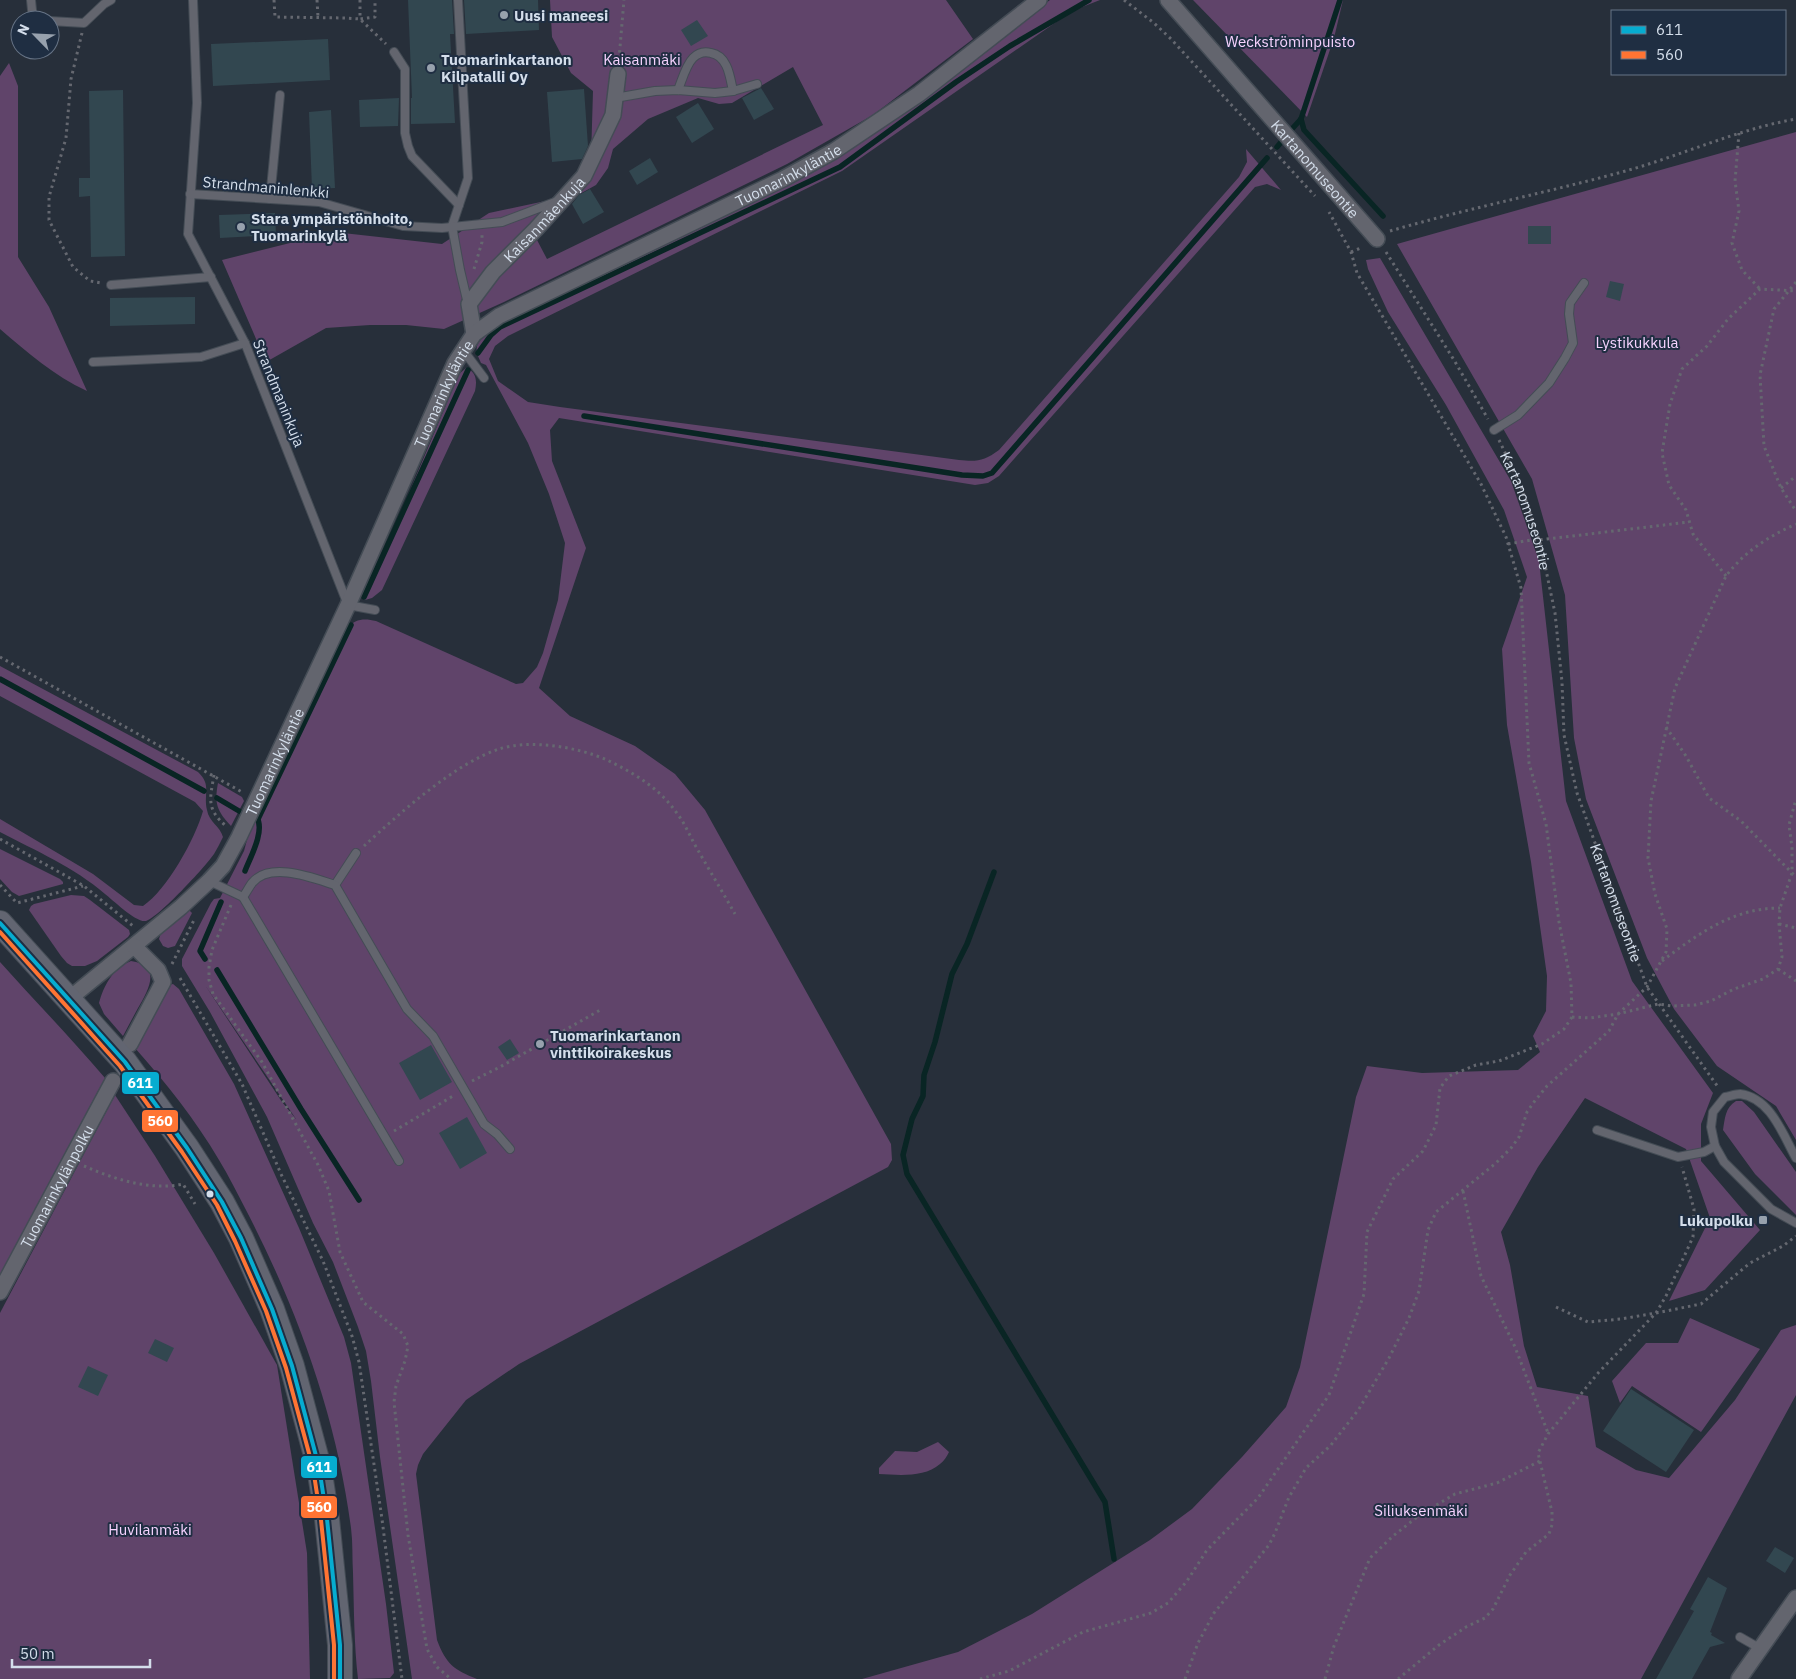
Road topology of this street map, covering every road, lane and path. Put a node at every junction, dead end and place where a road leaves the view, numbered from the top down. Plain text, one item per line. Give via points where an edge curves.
1 (111, 0) edge
2 (193, 0) edge
3 (274, 0) edge
4 (317, 0) edge
5 (360, 0) edge
6 (375, 0) edge
7 (458, 0) edge
8 (624, 0) edge
9 (1039, 0) edge
10 (1124, 0) edge
11 (1168, 0) edge
12 (318, 17) junction
13 (360, 19) junction
14 (60, 22) edge
15 (84, 23) junction
16 (394, 52) joint
17 (618, 74) joint
18 (757, 84) dead end
19 (678, 90) junction
20 (733, 91) junction
21 (280, 95) dead end
22 (615, 98) junction
23 (1796, 119) edge
24 (1739, 133) junction
25 (190, 194) junction
26 (566, 196) junction
27 (1316, 197) dead end
28 (270, 199) junction
29 (459, 205) junction
30 (1329, 212) dead end
31 (476, 224) junction
32 (452, 226) junction
33 (1378, 238) junction
34 (473, 271) dead end
35 (211, 277) junction
36 (1796, 282) edge
37 (1584, 283) dead end
38 (111, 285) joint
39 (1760, 289) junction
40 (1789, 289) junction
41 (1796, 290) edge
42 (469, 304) junction
43 (474, 334) junction
44 (245, 343) junction
45 (463, 350) junction
46 (93, 362) dead end
47 (484, 378) dead end
48 (1494, 430) junction
49 (1796, 476) edge
50 (1781, 488) junction
51 (1796, 511) edge
52 (1689, 522) junction
53 (1796, 524) edge
54 (1539, 540) junction
55 (1508, 544) junction
56 (1726, 576) junction
57 (348, 605) junction
58 (375, 610) dead end
59 (0, 657) edge
60 (1666, 727) junction
61 (214, 775) junction
62 (1796, 799) edge
63 (255, 800) junction
64 (239, 837) junction
65 (356, 853) joint
66 (1792, 873) junction
67 (1796, 877) edge
68 (208, 881) junction
69 (0, 885) edge
70 (335, 885) junction
71 (84, 886) dead end
72 (240, 895) junction
73 (1780, 908) junction
74 (199, 911) dead end
75 (735, 914) dead end
76 (0, 923) edge
77 (1779, 924) junction
78 (1796, 928) edge
79 (134, 946) junction
80 (1660, 963) junction
81 (172, 964) dead end
82 (1778, 969) junction
83 (1796, 980) edge
84 (1647, 987) junction
85 (69, 1000) junction
86 (1658, 1004) junction
87 (602, 1009) dead end
88 (1618, 1014) junction
89 (1572, 1017) junction
90 (130, 1044) dead end
91 (112, 1081) dead end
92 (242, 1084) dead end
93 (463, 1090) junction
94 (1725, 1097) junction
95 (1597, 1130) dead end
96 (385, 1136) junction
97 (1715, 1146) junction
98 (510, 1149) dead end
99 (1678, 1158) junction
100 (1796, 1158) edge
101 (70, 1160) junction
102 (399, 1161) dead end
103 (1463, 1191) junction
104 (195, 1204) dead end
105 (1796, 1223) edge
106 (1796, 1236) edge
107 (0, 1292) edge
108 (1556, 1308) dead end
109 (1656, 1313) junction
110 (1548, 1434) junction
111 (1540, 1461) junction
112 (1796, 1598) edge
113 (1740, 1636) dead end
114 (1761, 1649) junction
115 (340, 1679) edge
116 (402, 1679) edge
117 (451, 1679) edge
118 (980, 1679) edge
119 (1185, 1679) edge
120 (1325, 1679) edge
121 (1398, 1679) edge
122 (1739, 1679) edge

1 - 15 lane
2 - 25 lane, Strandmaninlenkki via 197,103
3 - 12 path via 274,17
4 - 12 path
5 - 13 path
6 - 13 path via 375,17
7 - 29 lane via 468,178
8 - 17 path
9 - 43 street, Tuomarinkyläntie via 919,94 834,151 783,179 498,316
10 - 27 path via 1171,39
11 - 33 street, Kartanomuseontie
12 - 13 path
13 - 16 path
14 - 15 lane
15 - 38 path via 71,79 66,138 49,198 49,220 73,267 90,281
16 - 29 lane via 405,69 404,133 412,156
17 - 22 street, Kaisanmäenkuja
18 - 20 lane
19 - 20 lane
19 - 20 lane via 692,59 699,53 708,52 717,54 724,62
19 - 22 lane
21 - 28 lane
22 - 26 street, Kaisanmäenkuja via 613,115 584,176
23 - 24 path
24 - 33 path via 1628,170 1442,216
24 - 39 path via 1735,180 1739,210 1732,243 1742,270
25 - 28 lane, Strandmaninlenkki
25 - 35 lane, Strandmaninkuja via 188,234
26 - 31 lane, Strandmaninlenkki via 502,222
26 - 42 street, Kaisanmäenkuja via 492,272
28 - 32 lane, Strandmaninlenkki via 319,202 403,226
29 - 32 lane
30 - 55 path via 1351,252 1357,273 1481,484
31 - 32 lane, Strandmaninlenkki
31 - 34 path via 482,232 482,242
32 - 42 lane
33 - 48 path, Kartanomuseontie
35 - 38 lane
35 - 44 lane, Strandmaninkuja
36 - 40 path
37 - 48 lane via 1570,303 1573,343 1565,358 1548,383 1518,415
39 - 40 path
39 - 52 path via 1728,318 1707,346 1682,369 1670,404 1662,453 1669,485 1686,510
40 - 41 path
40 - 50 path via 1774,309 1760,376 1764,446
42 - 43 street
43 - 45 street, Tuomarinkyläntie
44 - 46 lane via 201,357
44 - 57 lane, Strandmaninkuja
45 - 47 lane
45 - 57 street, Tuomarinkyläntie
48 - 54 path, Kartanomuseontie via 1521,486
49 - 50 path
50 - 51 path
52 - 54 path
52 - 56 path via 1693,534
53 - 56 path via 1781,530 1748,553
54 - 55 path
54 - 84 path, Kartanomuseontie via 1556,613 1564,735 1576,793
55 - 89 path via 1521,588 1529,763 1546,824 1571,983
56 - 60 path via 1675,688
57 - 58 lane
57 - 63 street, Tuomarinkyläntie
59 - 61 path
60 - 66 path via 1709,798 1741,821
60 - 80 path via 1651,801 1648,858 1666,929 1666,952
61 - 63 path
61 - 64 path via 211,809
62 - 66 path via 1789,825
63 - 64 street, Tuomarinkyläntie
64 - 68 street, Tuomarinkyläntie via 223,866
65 - 70 lane
65 - 75 path via 453,773 475,760 500,749 522,745 566,748 616,764 642,779 664,798 677,812
66 - 67 path
66 - 73 path
68 - 72 lane
68 - 79 street, Tuomarinkyläntie
69 - 71 path via 17,903
70 - 72 lane via 298,874 272,873 252,882
70 - 93 lane via 407,1009 433,1036
72 - 96 lane
72 - 117 path via 212,950 209,980 213,994 262,1062 318,1165 329,1191 340,1252 363,1302 403,1334 408,1346 394,1402 408,1535 427,1649 437,1668
73 - 77 path
73 - 80 path via 1731,917 1695,936
74 - 81 path
76 - 85 main road
77 - 78 path
77 - 82 path via 1782,957
79 - 85 street, Tuomarinkyläntie
79 - 90 street via 158,970 163,982
80 - 84 path
82 - 83 path
82 - 86 path via 1763,979 1711,1001 1695,1005
84 - 86 path, Kartanomuseontie
84 - 88 path
85 - 115 main road via 125,1062 187,1148 222,1202 272,1309 292,1366 319,1467 338,1625
86 - 88 path
86 - 94 path, Kartanomuseontie
87 - 93 path via 473,1080
88 - 89 path
88 - 103 path via 1609,1031 1547,1086 1534,1102 1527,1112 1519,1138 1511,1148
89 - 118 path via 1564,1029 1542,1044 1448,1076 1440,1088 1436,1125 1423,1151 1393,1179 1367,1232 1364,1294 1328,1395 1258,1498 1207,1550 1188,1581 1168,1603 1151,1613 1083,1632 1009,1671
91 - 101 street, Tuomarinkylänpolku
92 - 116 path via 322,1261 360,1362
93 - 96 path
93 - 98 lane via 484,1124
94 - 97 lane via 1713,1112 1711,1127
94 - 100 lane via 1739,1094 1753,1098 1771,1113
95 - 99 lane
96 - 102 lane
97 - 99 lane
97 - 105 lane via 1724,1162 1771,1209
99 - 109 path via 1694,1209 1693,1237
101 - 104 path via 125,1181 183,1184
101 - 107 street, Tuomarinkylänpolku
103 - 110 path via 1481,1276 1515,1347
103 - 119 path via 1436,1212 1432,1220 1419,1291 1410,1318 1389,1358 1359,1409 1331,1445 1306,1468 1289,1497 1269,1545 1214,1613 1198,1643
106 - 109 path via 1750,1264 1701,1304
108 - 109 path via 1588,1322
109 - 110 path via 1599,1372
110 - 111 path via 1538,1453
111 - 120 path via 1497,1484 1455,1494 1421,1514 1370,1558 1334,1646
111 - 121 path via 1552,1512 1550,1534 1526,1552 1485,1618 1439,1645
112 - 114 street
113 - 114 lane
114 - 122 street

